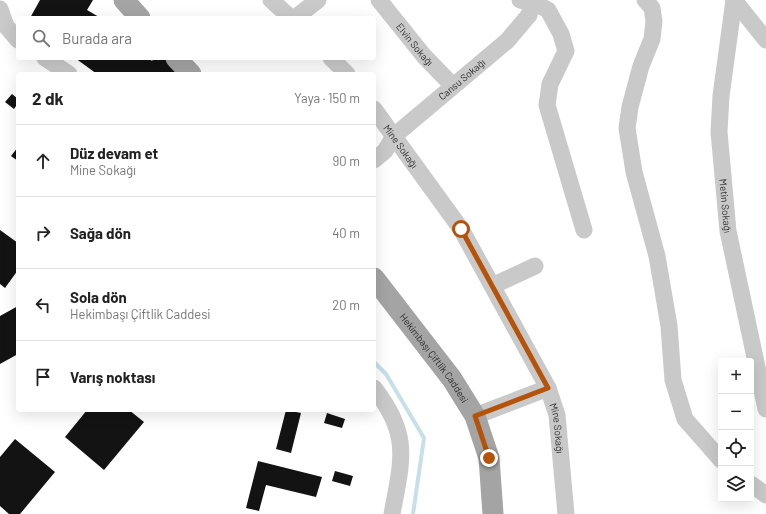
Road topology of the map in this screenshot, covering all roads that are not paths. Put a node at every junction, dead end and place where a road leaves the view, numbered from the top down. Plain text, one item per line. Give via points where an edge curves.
1 (124, 0) edge
2 (271, 0) edge
3 (318, 0) edge
4 (379, 0) edge
5 (645, 0) edge
6 (734, 0) edge
7 (526, 1) edge
8 (0, 8) edge
9 (138, 16) edge
10 (289, 16) edge
11 (298, 16) edge
12 (16, 38) edge
13 (766, 40) edge
14 (48, 60) edge
15 (178, 60) edge
16 (333, 60) edge
17 (66, 72) edge
18 (188, 72) edge
19 (345, 72) edge
20 (453, 86) junction
21 (376, 112) edge
22 (394, 136) junction
23 (376, 158) edge
24 (584, 230) dead end
25 (535, 266) dead end
26 (376, 281) edge
27 (492, 286) junction
28 (548, 388) junction
29 (376, 391) edge
30 (766, 409) edge
31 (475, 416) junction
32 (718, 457) edge
33 (754, 486) edge
34 (766, 495) edge
35 (392, 514) edge
36 (493, 514) edge
37 (566, 514) edge

1 - 9 main road
2 - 10 street
3 - 11 street
4 - 20 street, Elvin Sokağı via 424,56
5 - 32 street via 652,8 654,21 652,39 641,66 627,128 634,172 657,256 669,326 673,380 685,419
6 - 13 street
6 - 30 street, Metin Sokağı via 721,96 719,132 728,231
7 - 20 street, Cansu Sokağı via 529,14 507,41
7 - 24 street via 548,10 561,34 566,51 550,84 547,105
8 - 12 street via 6,26
14 - 17 street
15 - 18 main road
16 - 19 street
20 - 22 street, Cansu Sokağı
21 - 22 street, Mine Sokağı
22 - 23 street, Cansu Sokağı via 385,151
22 - 27 street, Mine Sokağı via 461,229
25 - 27 street
26 - 31 main road, Hekimbaşı Çiftlik Caddesi via 452,379
27 - 28 street, Mine Sokağı
28 - 31 street
28 - 37 street, Mine Sokağı via 557,415
29 - 35 street via 395,421 401,440 401,464
31 - 36 main road, Hekimbaşı Çiftlik Caddesi via 489,458
33 - 34 street

